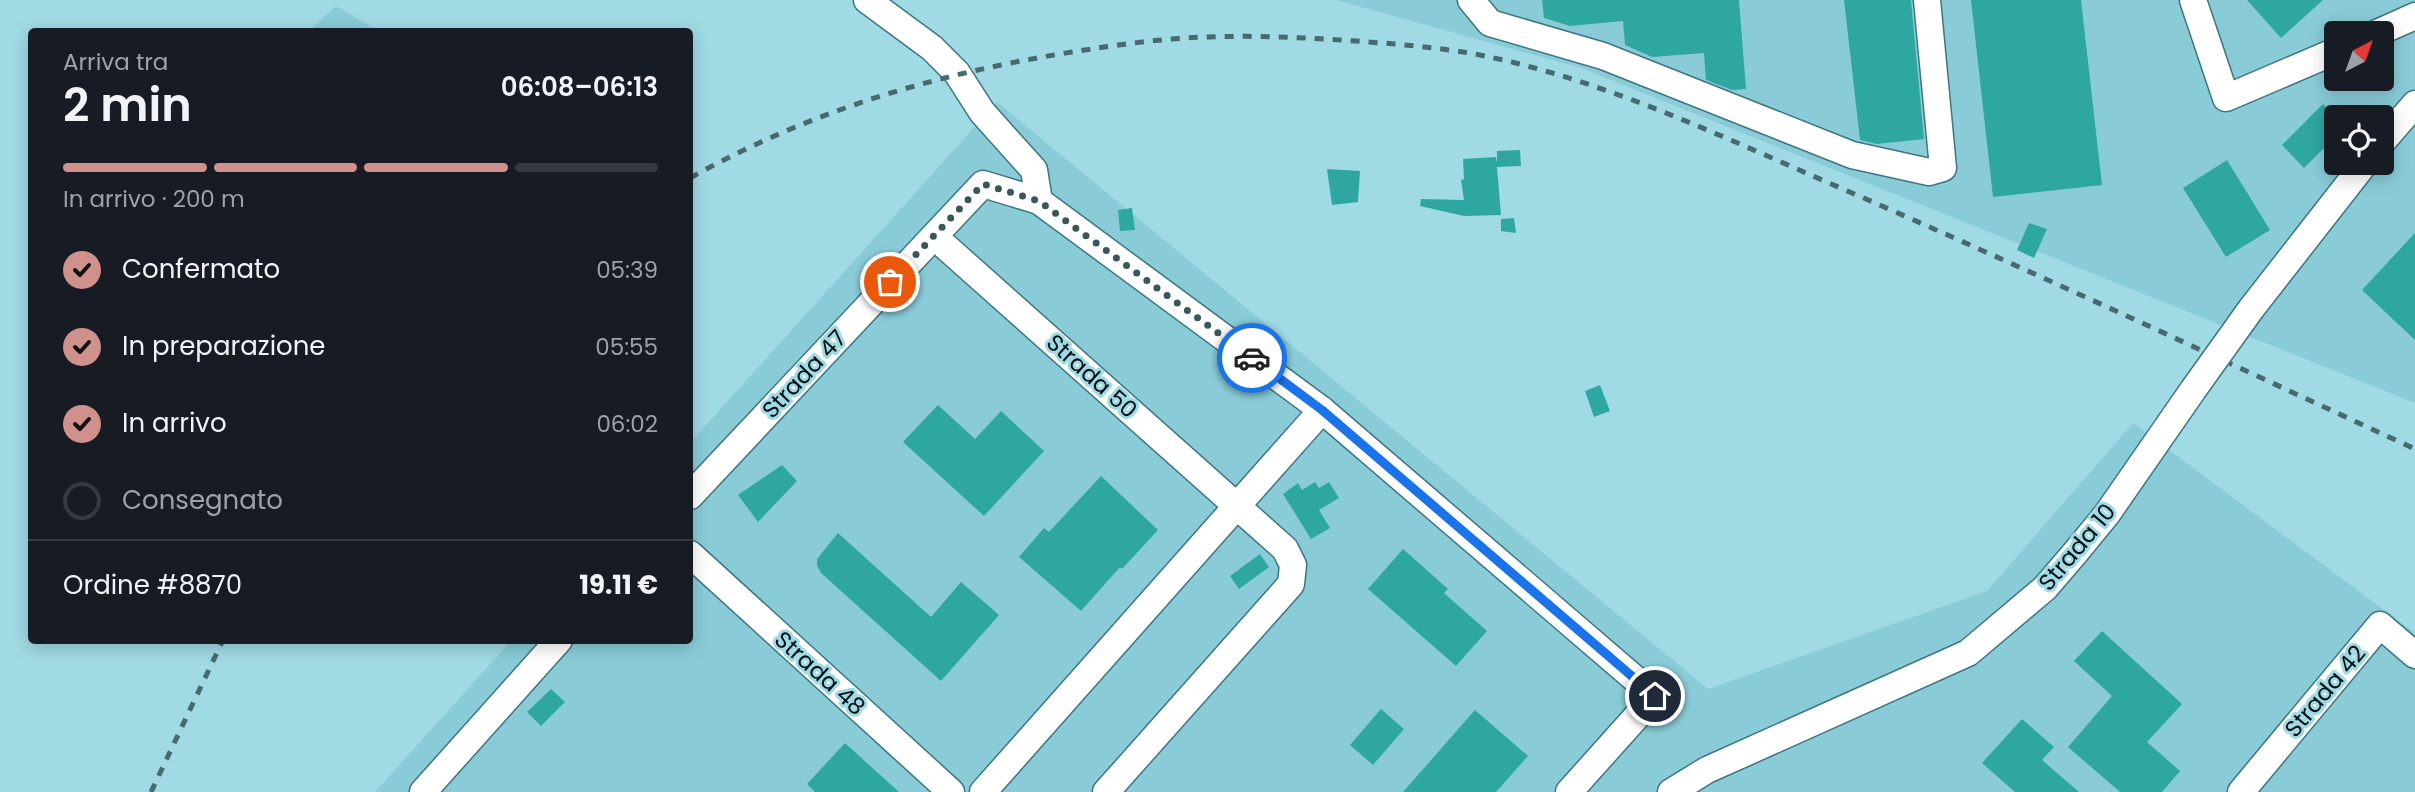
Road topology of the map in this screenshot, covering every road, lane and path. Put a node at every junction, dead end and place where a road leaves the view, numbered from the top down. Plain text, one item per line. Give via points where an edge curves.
1 (867, 0) edge
2 (1471, 0) edge
3 (1927, 0) edge
4 (2193, 0) edge
5 (2415, 16) edge
6 (2394, 25) edge
7 (2324, 56) edge
8 (2415, 104) edge
9 (2394, 128) edge
10 (2356, 175) edge
11 (1039, 201) junction
12 (946, 247) dead end
13 (1322, 410) junction
14 (693, 493) edge
15 (1238, 506) junction
16 (693, 557) edge
17 (555, 644) edge
18 (2415, 655) edge
19 (1680, 790) edge
20 (424, 792) edge
21 (951, 792) edge
22 (983, 792) edge
23 (1106, 792) edge
24 (1569, 792) edge
25 (2241, 792) edge

1 - 11 street via 932,48 957,73 982,112 1034,170
2 - 3 street via 1490,23 1603,56 1852,155 1929,172 1943,168
4 - 7 street via 2226,98
5 - 6 street
8 - 9 street
10 - 19 street, Strada 10, bridge via 2251,309 2106,514 2045,588 1968,653 1719,765
11 - 13 street, Strada 47
11 - 14 street, Strada 47 via 983,184
12 - 15 street, Strada 50
13 - 15 street
13 - 24 street, Strada 47 via 1655,696
15 - 22 street
15 - 23 street, Strada 50 via 1285,549 1293,565 1291,584
16 - 21 street, Strada 48
17 - 20 street
18 - 25 street, Strada 42 via 2381,625

